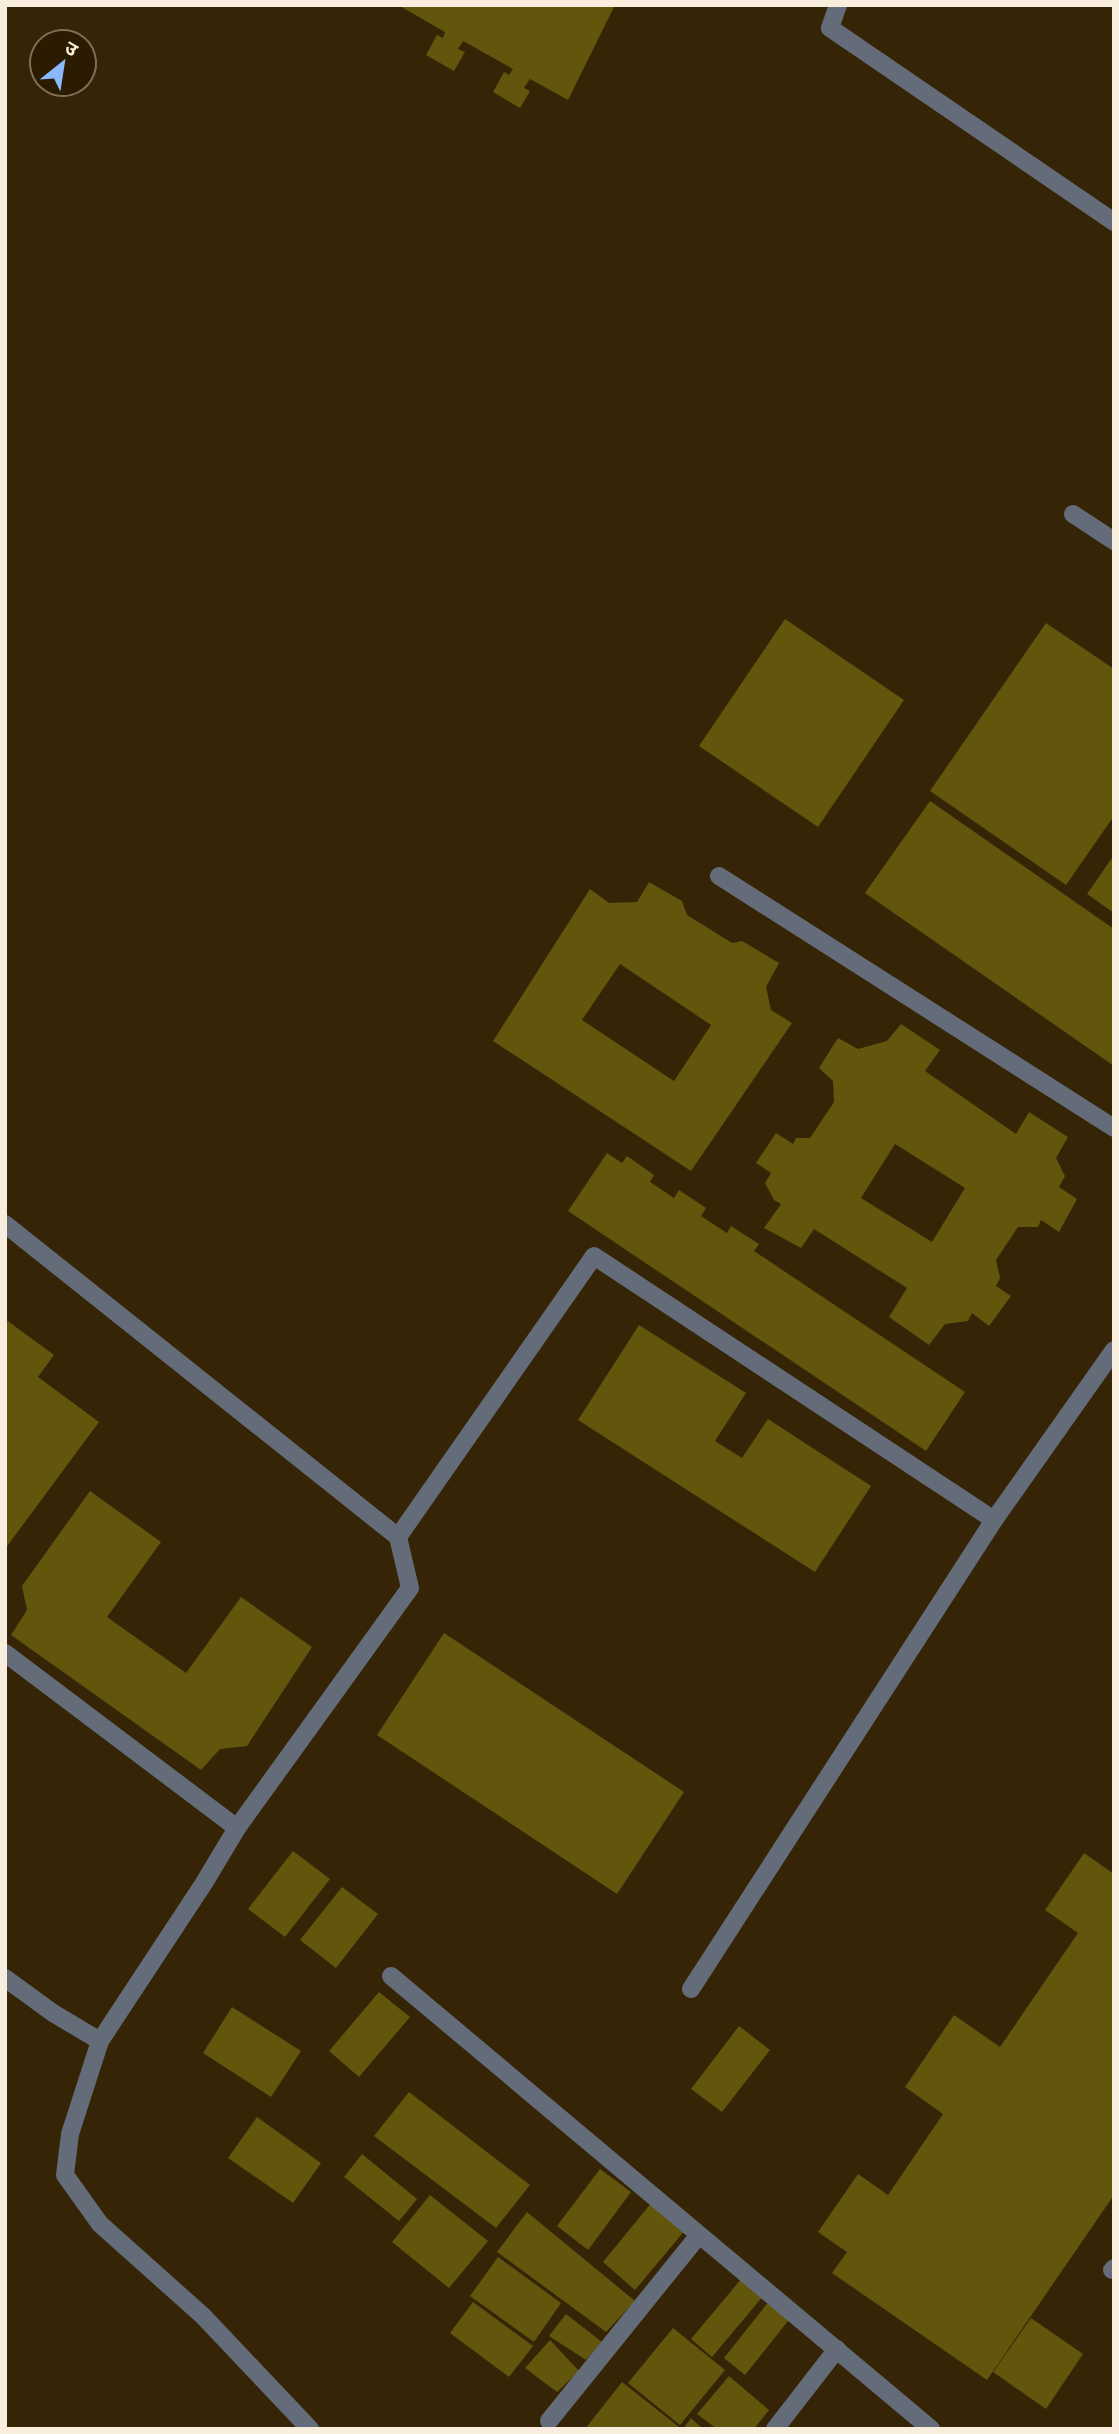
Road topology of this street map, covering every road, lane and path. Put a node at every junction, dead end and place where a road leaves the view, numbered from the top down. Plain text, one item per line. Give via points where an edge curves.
1 (838, 5) edge
2 (1114, 222) edge
3 (1073, 514) dead end
4 (1114, 541) edge
5 (719, 876) dead end
6 (1114, 1128) edge
7 (5, 1224) edge
8 (1114, 1350) edge
9 (994, 1520) junction
10 (398, 1537) junction
11 (5, 1653) edge
12 (237, 1828) junction
13 (391, 1976) dead end
14 (5, 1978) edge
15 (691, 1989) dead end
16 (100, 2041) junction
17 (699, 2235) junction
18 (836, 2349) junction
19 (549, 2421) dead end
20 (310, 2429) edge
21 (775, 2429) edge
22 (931, 2429) edge

1 - 2 street via 830,28
3 - 4 street
5 - 6 street
7 - 10 street
8 - 9 street
9 - 10 street via 594,1256
9 - 15 street
10 - 12 street via 410,1588
11 - 12 street
12 - 16 street
13 - 17 street
14 - 16 street
16 - 20 street via 70,2134 65,2175 100,2224 203,2316
17 - 18 street
17 - 19 street
18 - 21 street
18 - 22 street

